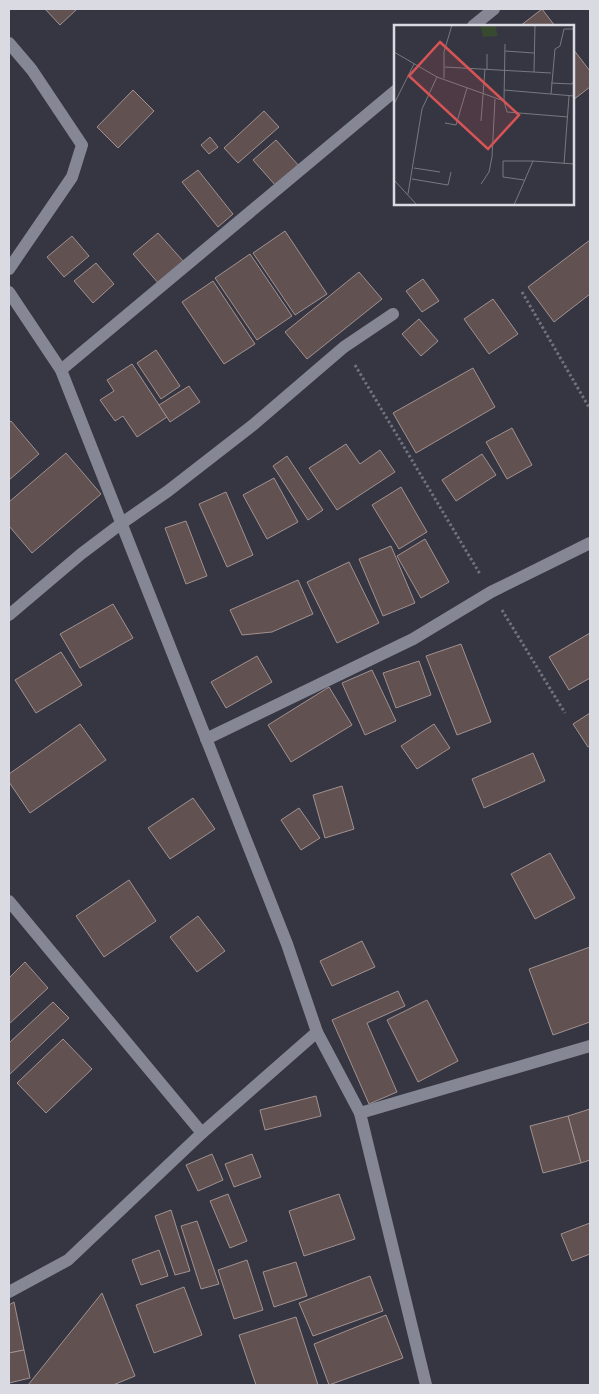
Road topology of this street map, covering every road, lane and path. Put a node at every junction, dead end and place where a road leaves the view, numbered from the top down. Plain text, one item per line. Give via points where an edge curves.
1 (494, 9) edge
2 (474, 25) edge
3 (9, 43) edge
4 (394, 92) edge
5 (9, 268) edge
6 (9, 292) edge
7 (522, 292) dead end
8 (393, 314) dead end
9 (344, 347) junction
10 (61, 370) junction
11 (590, 409) edge
12 (122, 523) junction
13 (590, 543) edge
14 (491, 592) junction
15 (9, 615) edge
16 (565, 714) dead end
17 (206, 739) junction
18 (9, 900) edge
19 (317, 1032) junction
20 (590, 1046) edge
21 (360, 1113) junction
22 (202, 1134) junction
23 (9, 1292) edge
24 (426, 1385) edge

1 - 2 street
3 - 5 street via 32,70 82,145 72,177
4 - 10 street
6 - 10 street
7 - 11 path
8 - 9 street
9 - 12 street via 252,426
9 - 14 path
10 - 12 street
12 - 15 street
12 - 17 street
13 - 14 street
14 - 16 path
14 - 17 street via 413,639
17 - 19 street via 287,944
18 - 22 street
19 - 21 street
19 - 22 street
20 - 21 street
21 - 24 street
22 - 23 street via 68,1260

